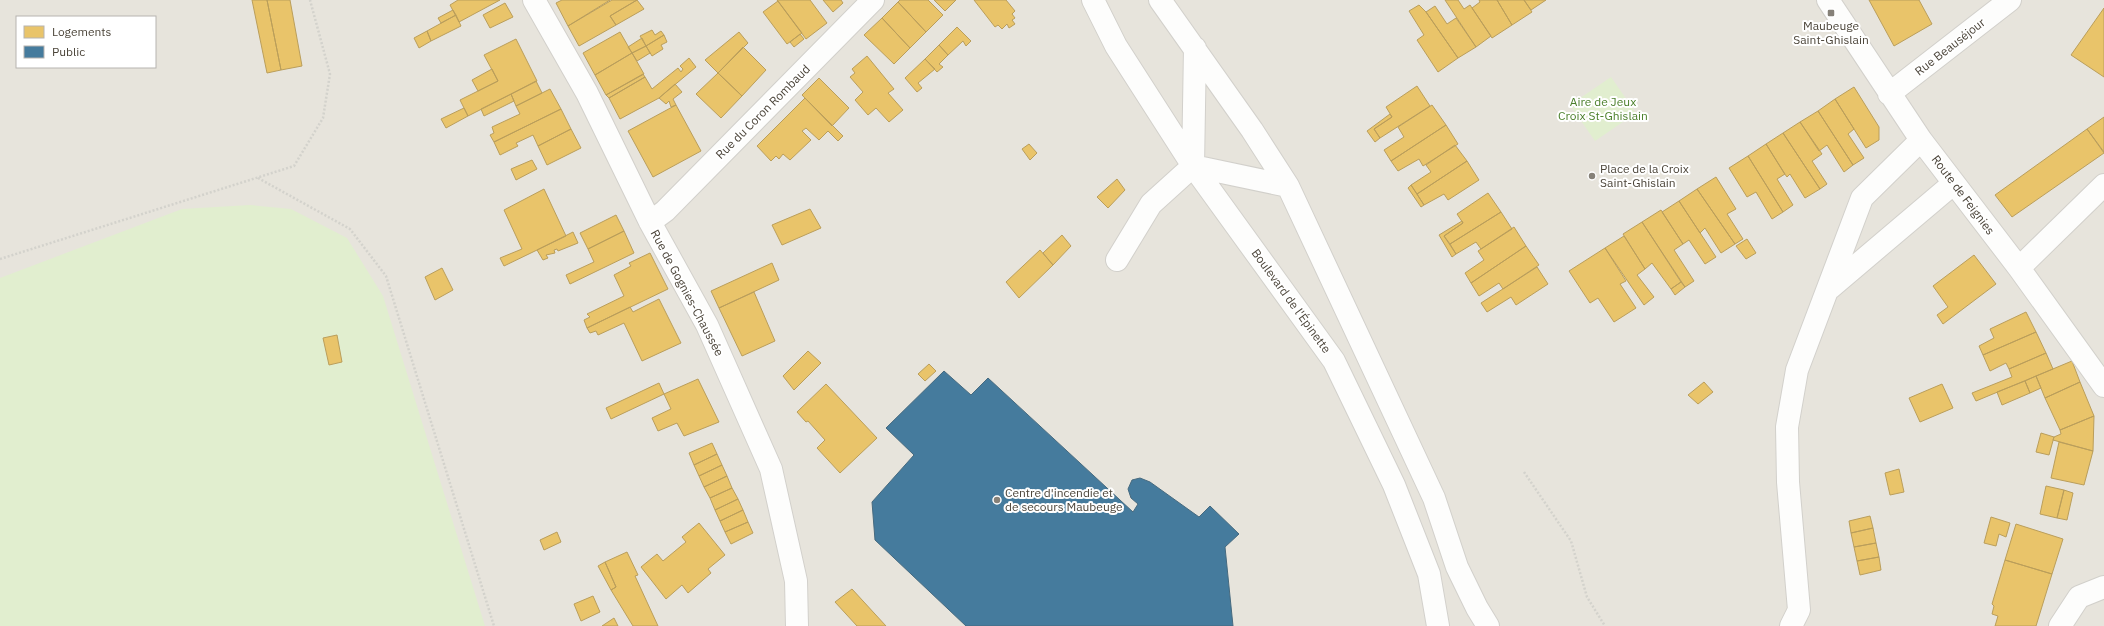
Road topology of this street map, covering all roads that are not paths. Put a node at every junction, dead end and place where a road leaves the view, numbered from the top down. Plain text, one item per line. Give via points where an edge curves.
1 (534, 0) edge
2 (873, 0) edge
3 (1093, 0) edge
4 (1160, 0) edge
5 (1828, 0) edge
6 (2010, 0) edge
7 (1195, 48) junction
8 (1889, 94) junction
9 (1921, 140) junction
10 (1193, 166) junction
11 (1954, 183) junction
12 (2104, 185) edge
13 (1288, 186) junction
14 (650, 222) junction
15 (1117, 260) dead end
16 (2019, 268) junction
17 (1829, 289) junction
18 (2104, 386) edge
19 (2104, 587) edge
20 (1796, 621) edge
21 (797, 626) edge
22 (1438, 626) edge
23 (1488, 626) edge
24 (2060, 626) edge

1 - 14 street, Rue de Gognies-Chaussée via 587,93
2 - 14 street, Rue du Coron Rombaud via 665,211
3 - 10 street, Boulevard de l'Épinette via 1116,46
4 - 7 street
5 - 8 street, Route de Feignies
6 - 8 street, Rue Beauséjour
7 - 10 street
7 - 13 street
8 - 9 street, Route de Feignies
9 - 11 street, Route de Feignies
9 - 17 street via 1862,198
10 - 13 street
10 - 15 street via 1151,204
10 - 22 street, Boulevard de l'Épinette via 1334,361 1397,492 1429,574
11 - 16 street, Route de Feignies
11 - 17 street
12 - 16 street
13 - 23 street via 1434,498 1457,567
14 - 21 street, Rue de Gognies-Chaussée via 707,325 771,470 796,581
16 - 18 street, Route de Feignies
17 - 20 street via 1797,370 1787,427
19 - 24 street via 2079,597

